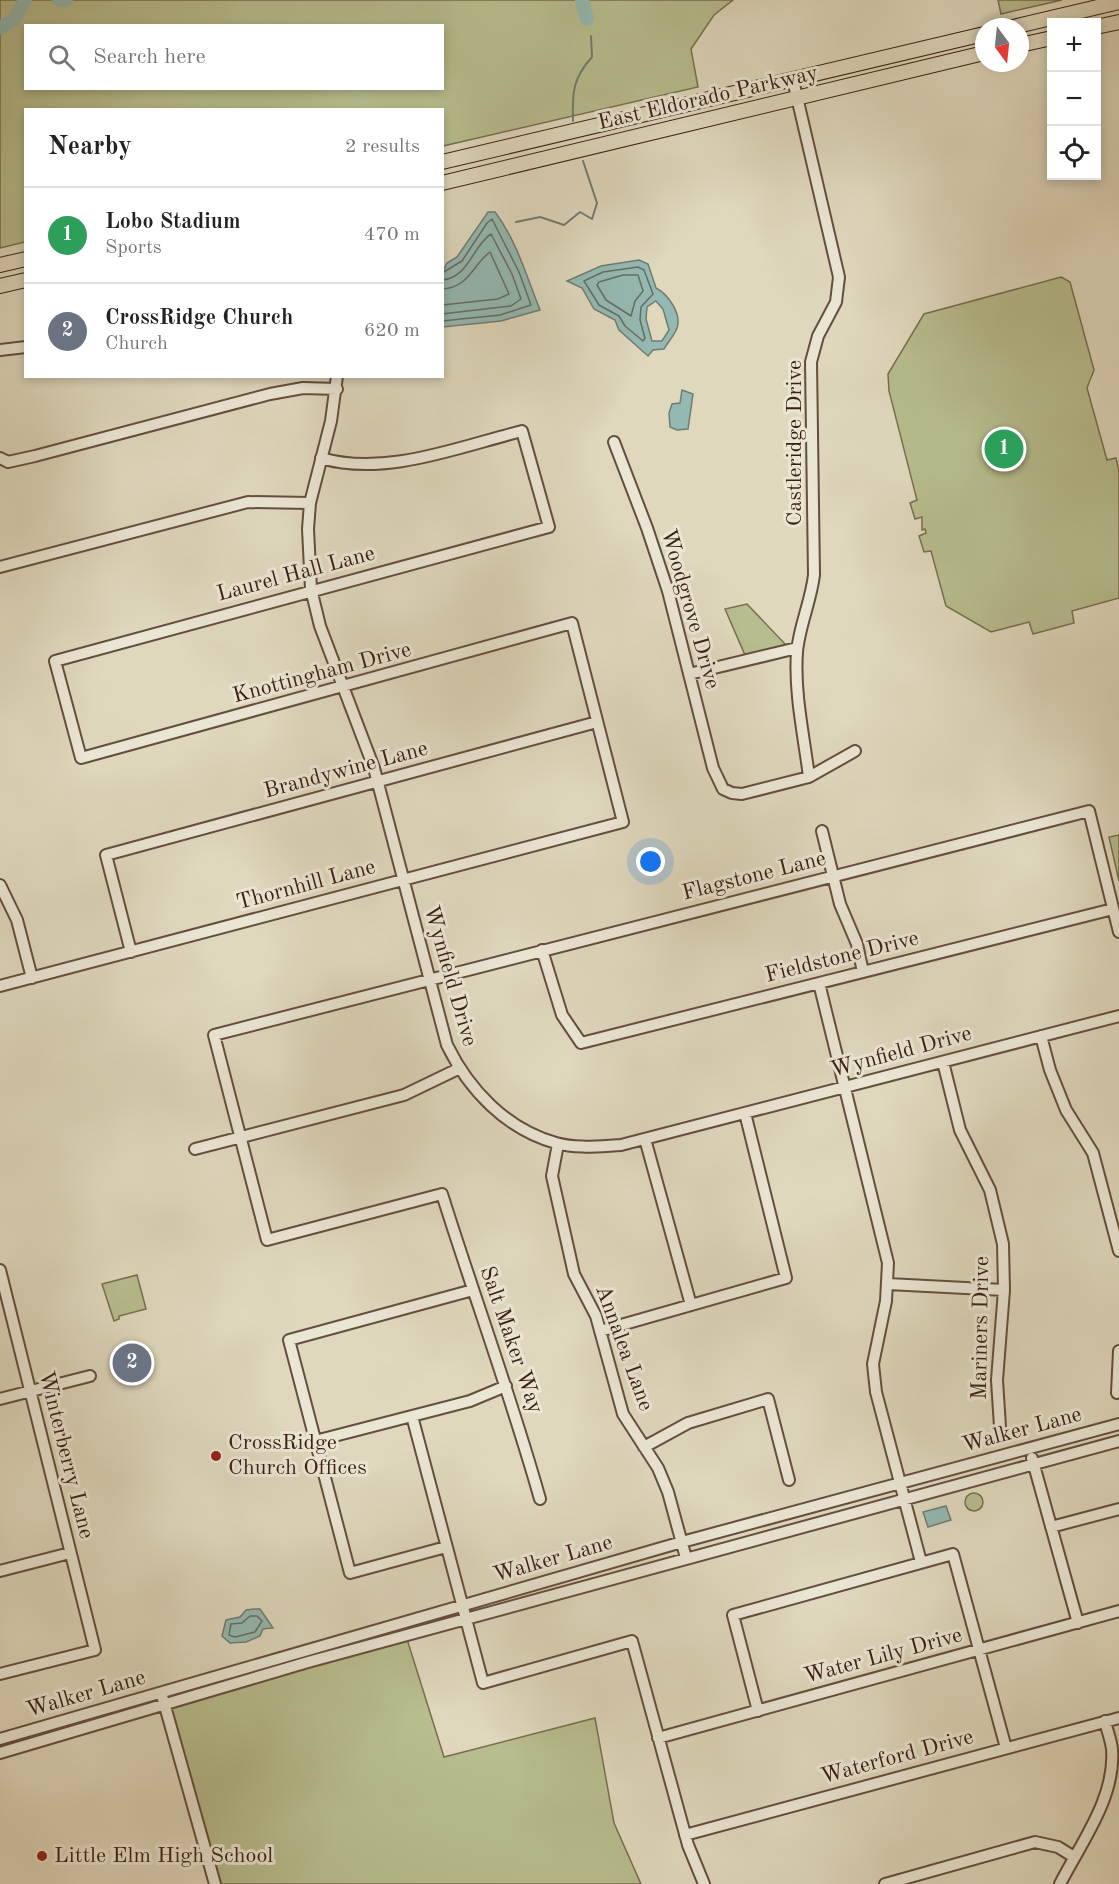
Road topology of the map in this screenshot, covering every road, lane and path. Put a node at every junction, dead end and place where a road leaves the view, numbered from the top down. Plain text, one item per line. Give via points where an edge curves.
1 (1119, 2) edge
2 (1119, 22) edge
3 (1029, 23) edge
4 (1101, 26) edge
5 (975, 36) edge
6 (1047, 39) edge
7 (1029, 43) edge
8 (975, 55) edge
9 (793, 80) junction
10 (797, 99) junction
11 (444, 162) edge
12 (444, 183) edge
13 (24, 259) edge
14 (0, 265) edge
15 (24, 280) edge
16 (0, 286) edge
17 (24, 347) edge
18 (0, 350) edge
19 (337, 378) edge
20 (343, 378) edge
21 (337, 389) junction
22 (614, 442) dead end
23 (0, 458) edge
24 (321, 458) junction
25 (310, 503) junction
26 (0, 567) edge
27 (311, 589) junction
28 (797, 648) junction
29 (689, 674) junction
30 (344, 688) junction
31 (597, 722) junction
32 (855, 751) dead end
33 (81, 758) joint
34 (809, 777) junction
35 (377, 782) junction
36 (822, 831) dead end
37 (833, 876) junction
38 (402, 880) junction
39 (0, 885) edge
40 (1113, 909) junction
41 (1119, 932) edge
42 (542, 950) junction
43 (131, 952) junction
44 (863, 972) junction
45 (32, 978) junction
46 (428, 978) junction
47 (819, 983) junction
48 (0, 986) edge
49 (1119, 1016) edge
50 (1041, 1036) junction
51 (943, 1062) junction
52 (459, 1068) junction
53 (844, 1088) junction
54 (745, 1113) junction
55 (241, 1138) junction
56 (645, 1139) junction
57 (558, 1144) junction
58 (195, 1149) dead end
59 (1119, 1251) edge
60 (0, 1270) edge
61 (888, 1284) junction
62 (472, 1290) junction
63 (1004, 1290) junction
64 (3, 1298) edge
65 (691, 1305) junction
66 (600, 1331) junction
67 (1119, 1351) edge
68 (90, 1376) dead end
69 (506, 1386) junction
70 (30, 1391) junction
71 (1117, 1393) dead end
72 (0, 1399) edge
73 (412, 1416) junction
74 (1119, 1424) edge
75 (1000, 1426) dead end
76 (1119, 1441) edge
77 (315, 1442) junction
78 (644, 1447) junction
79 (1030, 1451) junction
80 (1033, 1465) junction
81 (789, 1480) dead end
82 (902, 1492) junction
83 (540, 1499) dead end
84 (1119, 1509) edge
85 (1051, 1527) junction
86 (446, 1547) junction
87 (684, 1551) junction
88 (70, 1553) junction
89 (921, 1562) junction
90 (0, 1571) edge
91 (1119, 1611) edge
92 (463, 1613) junction
93 (1078, 1623) junction
94 (305, 1650) junction
95 (979, 1650) junction
96 (308, 1662) junction
97 (0, 1674) edge
98 (161, 1694) junction
99 (164, 1706) junction
100 (758, 1711) junction
101 (1119, 1718) edge
102 (1105, 1721) junction
103 (658, 1738) junction
104 (0, 1739) edge
105 (1006, 1748) junction
106 (0, 1753) edge
107 (685, 1835) junction
108 (1074, 1857) junction
109 (215, 1884) edge
110 (704, 1884) edge
111 (885, 1884) edge
112 (1060, 1884) edge

1 - 3 main road
2 - 4 main road
5 - 9 main road, East Eldorado Parkway
6 - 7 main road
8 - 10 main road, East Eldorado Parkway
9 - 10 street, Castleridge Drive
9 - 11 main road, East Eldorado Parkway
10 - 12 main road, East Eldorado Parkway
10 - 28 street, Castleridge Drive via 839,278 836,302 818,336 811,362 814,575
13 - 14 main road
15 - 16 main road
17 - 18 street
19 - 21 street, Wynfield Drive
20 - 21 street, Wynfield Drive
21 - 23 street via 303,388 270,394 35,456 8,462
21 - 24 street, Wynfield Drive
22 - 29 street, Woodgrove Drive via 656,552
24 - 25 street, Wynfield Drive
24 - 27 street, Laurel Hall Lane via 341,464 383,464 522,431 549,527
25 - 26 street via 248,502
25 - 27 street, Wynfield Drive
27 - 30 street, Wynfield Drive via 320,626
27 - 33 street, Laurel Hall Lane via 55,661
28 - 29 street
28 - 34 street, Castleridge Drive via 797,686
29 - 34 street, Woodgrove Drive via 713,768 723,789 742,794
30 - 31 street, Knottingham Drive via 572,623
30 - 33 street, Knottingham Drive
30 - 35 street, Wynfield Drive
31 - 35 street, Brandywine Lane
31 - 38 street, Thornhill Lane via 623,822
32 - 34 street
35 - 38 street, Wynfield Drive
35 - 43 street, Brandywine Lane via 106,855
36 - 37 street
37 - 40 street, Flagstone Lane via 1089,811
37 - 42 street, Flagstone Lane
37 - 44 street
38 - 43 street, Thornhill Lane
38 - 46 street, Wynfield Drive
39 - 45 street via 16,920
40 - 41 street
40 - 44 street, Fieldstone Drive
42 - 46 street, Flagstone Lane
42 - 47 street, Fieldstone Drive via 562,1015 581,1043
43 - 45 street, Thornhill Lane
44 - 47 street, Fieldstone Drive
45 - 48 street, Thornhill Lane
46 - 52 street, Wynfield Drive via 447,1045
46 - 55 street, Flagstone Lane via 214,1035
47 - 53 street
49 - 50 street, Wynfield Drive
50 - 51 street, Wynfield Drive
50 - 59 street via 1066,1110 1093,1153
51 - 53 street, Wynfield Drive
51 - 63 street, Mariners Drive via 960,1130 996,1209 1003,1244
52 - 55 street via 404,1095
52 - 57 street, Wynfield Drive via 479,1096 506,1118
53 - 54 street, Wynfield Drive
53 - 61 street via 888,1263
54 - 56 street, Wynfield Drive
54 - 65 street via 786,1278
55 - 58 street
55 - 62 street, Salt Maker Way via 267,1240 442,1194
56 - 57 street, Wynfield Drive via 593,1147
56 - 65 street
57 - 66 street, Annalea Lane via 552,1176 558,1206 574,1274
60 - 64 street, Winterberry Lane
61 - 63 street
61 - 82 street via 873,1364 884,1427
62 - 69 street, Salt Maker Way
62 - 77 street via 289,1340
63 - 75 street, Mariners Drive via 997,1380
64 - 70 street, Winterberry Lane
65 - 66 street
66 - 78 street, Annalea Lane via 623,1414
67 - 71 street
68 - 70 street
69 - 73 street via 470,1401
69 - 83 street, Salt Maker Way
70 - 72 street
70 - 88 street, Winterberry Lane
73 - 77 street
73 - 86 street
74 - 79 street, Walker Lane via 1083,1439
76 - 80 street, Walker Lane
77 - 86 street via 350,1573
78 - 81 street via 688,1423 768,1399
78 - 87 street, Annalea Lane via 668,1492
79 - 80 street
79 - 82 street, Walker Lane via 970,1464
80 - 82 street, Walker Lane
80 - 85 street
82 - 87 street, Walker Lane
82 - 87 street, Walker Lane via 849,1510 835,1519
82 - 89 street
84 - 85 street
85 - 93 street
86 - 92 street
87 - 92 street, Walker Lane via 530,1586
87 - 92 street, Walker Lane via 618,1577
88 - 90 street
88 - 97 street, Winterberry Lane via 95,1650
89 - 95 street via 953,1554
89 - 100 street via 734,1615
91 - 93 street, Water Lily Drive
92 - 94 street, Walker Lane
92 - 96 street, Walker Lane via 406,1636
92 - 103 street via 483,1683 632,1641
93 - 95 street, Water Lily Drive
94 - 96 street
94 - 98 street, Walker Lane
95 - 100 street, Water Lily Drive
95 - 105 street
96 - 99 street, Walker Lane
98 - 99 street
98 - 104 street, Walker Lane
99 - 106 street, Walker Lane
99 - 109 street
100 - 103 street, Water Lily Drive
101 - 102 street, Waterford Drive
102 - 105 street, Waterford Drive
102 - 108 street via 1112,1749 1106,1797
103 - 107 street
105 - 107 street, Waterford Drive
107 - 110 street
108 - 111 street via 1058,1847 1035,1842
108 - 112 street

